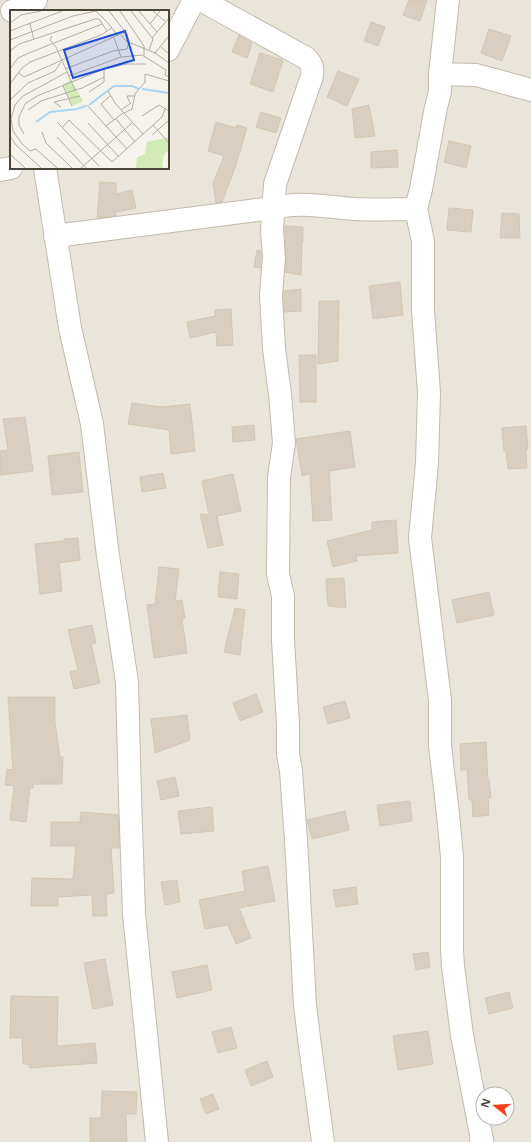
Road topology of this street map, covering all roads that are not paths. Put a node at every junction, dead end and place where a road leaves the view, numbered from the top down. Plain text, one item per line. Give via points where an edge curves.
1 (194, 0) edge
2 (202, 0) edge
3 (448, 0) edge
4 (169, 48) edge
5 (440, 74) junction
6 (531, 90) edge
7 (10, 168) edge
8 (45, 169) edge
9 (0, 170) edge
10 (273, 208) junction
11 (416, 209) junction
12 (55, 236) junction
13 (157, 1142) edge
14 (323, 1142) edge
15 (481, 1142) edge

1 - 4 street
2 - 10 street via 311,63 312,76 275,184
3 - 5 street
5 - 6 street via 476,75
5 - 11 street via 440,92
7 - 9 street
8 - 12 street
10 - 11 street via 284,205
10 - 12 street
10 - 14 street via 272,318 284,443 278,477 278,574 283,596 288,754 295,825 305,1005
11 - 15 street via 423,241 423,310 429,393 427,463 420,538 440,700 440,746 452,857 453,966
12 - 13 street via 70,328 92,424 108,556 128,682 134,914

